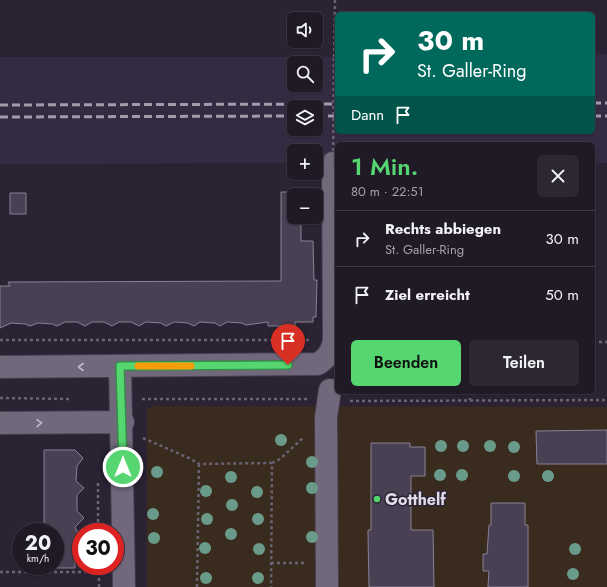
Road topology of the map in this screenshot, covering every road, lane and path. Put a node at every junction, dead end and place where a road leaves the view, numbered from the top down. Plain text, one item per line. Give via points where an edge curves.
1 (335, 0) edge
2 (333, 163) joint
3 (0, 340) edge
4 (595, 342) edge
5 (607, 342) edge
6 (318, 364) junction
7 (120, 366) junction
8 (0, 367) edge
9 (330, 390) junction
10 (470, 394) edge
11 (0, 398) edge
12 (76, 399) dead end
13 (132, 399) junction
14 (470, 400) junction
15 (607, 400) edge
16 (142, 407) dead end
17 (326, 417) junction
18 (122, 422) junction
19 (0, 423) edge
20 (143, 431) dead end
21 (272, 462) junction
22 (199, 464) junction
23 (271, 563) junction
24 (326, 563) junction
25 (0, 572) edge
26 (72, 572) edge
27 (98, 575) edge
28 (109, 575) edge
29 (124, 579) edge
30 (99, 587) edge
31 (198, 587) edge
32 (271, 587) edge
33 (327, 587) edge

1 - 2 path, bridge
2 - 6 street via 334,340 327,358
3 - 6 path via 308,340 312,344
4 - 5 path
6 - 7 street
7 -> 8 street
7 - 13 street
9 - 13 path via 313,399
9 - 14 path via 336,399 342,401
9 - 17 street
10 - 14 path
11 - 12 path
13 - 16 path
13 - 18 street
14 - 15 path
17 - 21 path via 280,459
17 - 24 street
19 -> 18 street
18 - 29 street
20 - 22 path via 143,438
21 - 22 path
21 - 23 path
22 - 31 path
23 - 24 path
23 - 32 path
24 - 33 street
25 - 26 path
27 - 30 path
28 - 29 path

